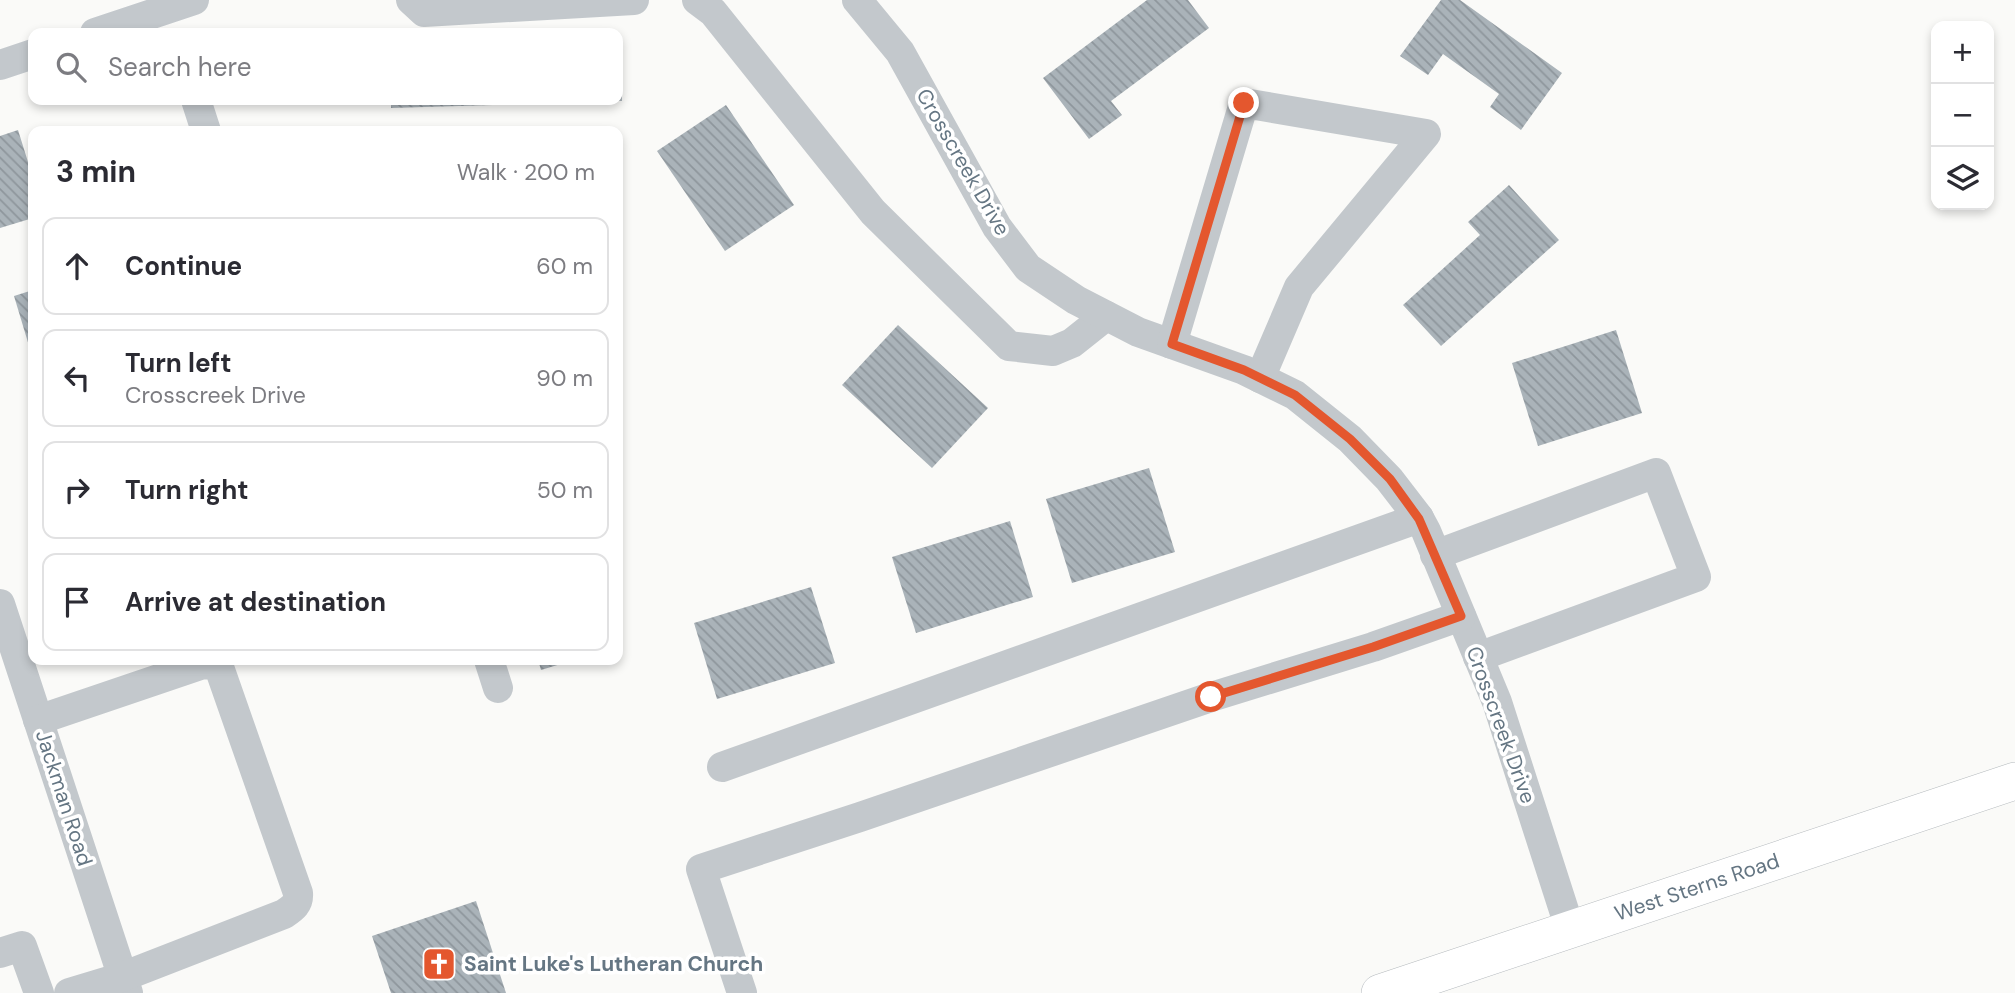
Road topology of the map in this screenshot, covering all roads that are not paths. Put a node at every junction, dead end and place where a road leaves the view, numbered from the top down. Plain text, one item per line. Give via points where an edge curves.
1 (194, 0) edge
2 (411, 0) edge
3 (634, 0) edge
4 (697, 0) edge
5 (857, 0) edge
6 (166, 22) edge
7 (127, 28) edge
8 (28, 56) edge
9 (0, 65) edge
10 (198, 105) edge
11 (204, 126) edge
12 (1107, 316) junction
13 (1172, 344) junction
14 (1260, 378) junction
15 (1419, 519) junction
16 (1435, 555) junction
17 (0, 604) edge
18 (1461, 616) junction
19 (1478, 657) junction
20 (199, 665) edge
21 (215, 665) edge
22 (491, 665) edge
23 (498, 688) dead end
24 (38, 720) junction
25 (722, 767) dead end
26 (2015, 781) edge
27 (1570, 929) junction
28 (0, 953) edge
29 (1448, 982) edge
30 (125, 985) edge
31 (39, 993) edge
32 (69, 993) edge
33 (742, 993) edge
34 (1380, 993) edge

1 - 6 street
2 - 3 street via 424,12
4 - 12 street via 713,12 873,212 1009,346 1053,351 1072,343
5 - 12 street, Crosscreek Drive via 900,52 988,213 1028,268
6 - 7 street
8 - 9 street
10 - 11 street
12 - 13 street, Crosscreek Drive
13 - 14 street, Crosscreek Drive
13 - 14 street via 1244,103 1426,134 1299,287
14 - 15 street, Crosscreek Drive via 1295,395 1350,439 1390,479
15 - 16 street, Crosscreek Drive
15 - 25 street
16 - 18 street, Crosscreek Drive
16 - 19 street via 1656,472 1696,577
17 - 24 street, Jackman Road
18 - 19 street, Crosscreek Drive
18 - 33 street via 701,869
19 - 27 street, Crosscreek Drive via 1497,702
20 - 24 street
21 - 30 street via 298,900 284,914
22 - 23 street
24 - 30 street, Jackman Road
26 - 27 main road, West Sterns Road
27 - 29 main road, West Sterns Road
28 - 31 street via 22,946
29 - 34 main road, West Sterns Road
30 - 32 street

